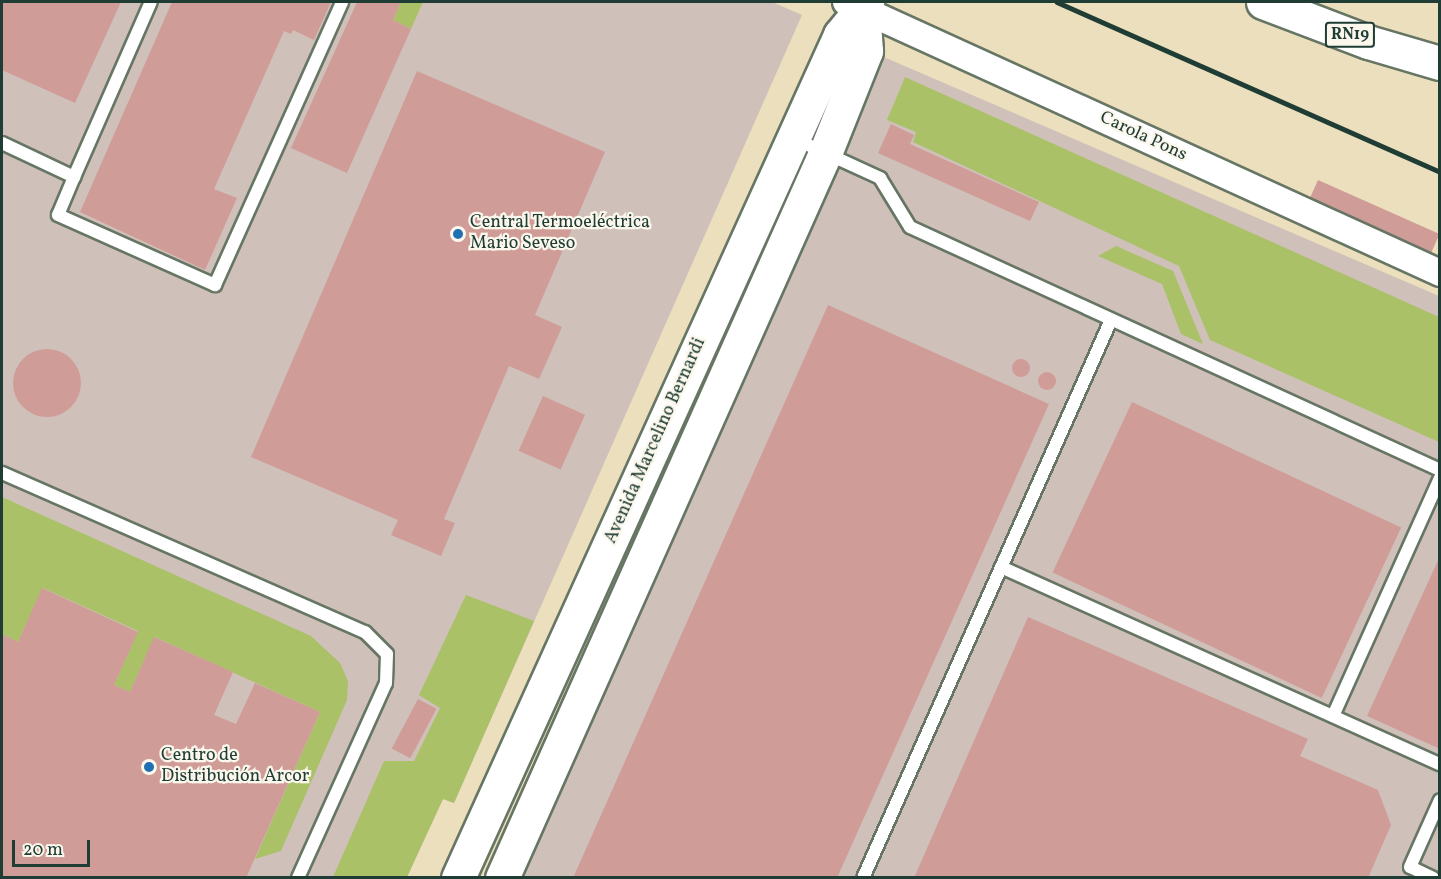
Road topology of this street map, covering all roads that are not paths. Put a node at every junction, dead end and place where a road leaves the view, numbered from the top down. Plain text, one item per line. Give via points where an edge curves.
1 (151, 2) edge
2 (342, 2) edge
3 (1263, 2) edge
4 (858, 4) edge
5 (1440, 63) edge
6 (793, 139) junction
7 (2, 143) edge
8 (826, 152) junction
9 (74, 177) junction
10 (1440, 273) edge
11 (1111, 320) junction
12 (1440, 471) edge
13 (2, 473) edge
14 (1440, 478) edge
15 (1001, 567) junction
16 (1334, 717) junction
17 (1440, 764) edge
18 (1440, 800) edge
19 (298, 878) edge
20 (458, 878) edge
21 (502, 878) edge
22 (863, 878) edge
23 (1433, 878) edge

1 - 9 lane
2 - 9 lane via 215,285 58,215
3 - 5 main road, RN19 via 1368,42
4 - 6 main road, Avenida Marcelino Bernardi
4 - 8 main road, Avenida Marcelino Bernardi via 866,51
4 - 10 street, Carola Pons
6 - 8 lane
6 - 20 main road, Avenida Marcelino Bernardi
7 - 9 lane
8 - 11 lane via 880,178 910,227
8 - 21 main road, Avenida Marcelino Bernardi
11 - 12 lane
11 - 15 lane
13 - 19 lane via 365,632 387,654 386,683
14 - 16 lane
15 - 16 lane
15 - 22 lane
16 - 17 lane
18 - 23 lane via 1410,867

